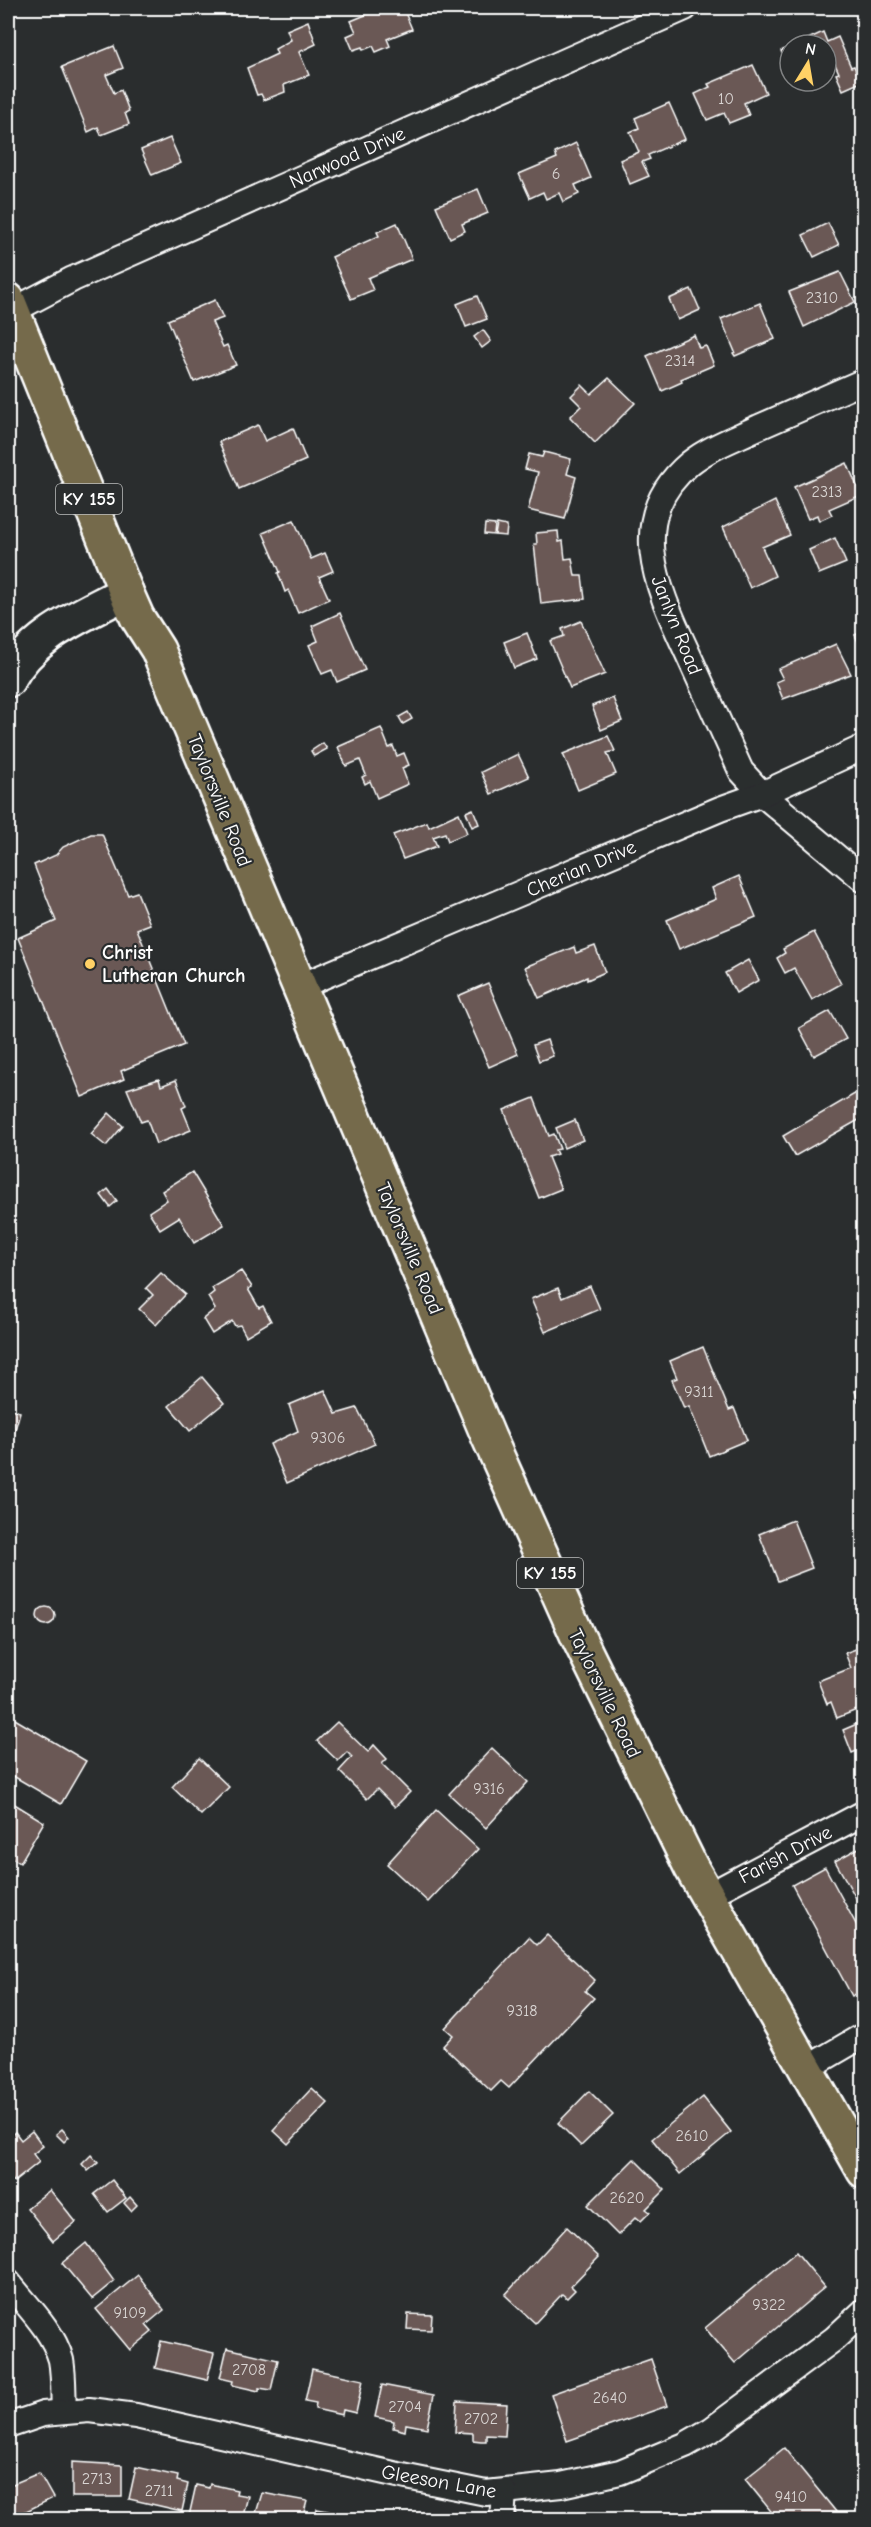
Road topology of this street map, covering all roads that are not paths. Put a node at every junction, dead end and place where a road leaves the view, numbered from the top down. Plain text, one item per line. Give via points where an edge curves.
1 (685, 8) edge
2 (10, 306) edge
3 (864, 381) edge
4 (126, 592) junction
5 (8, 680) edge
6 (864, 747) edge
7 (762, 794) junction
8 (864, 880) edge
9 (298, 987) junction
10 (864, 1813) edge
11 (707, 1896) junction
12 (864, 2035) edge
13 (804, 2070) junction
14 (864, 2171) edge
15 (8, 2282) edge
16 (864, 2312) edge
17 (64, 2411) junction
18 (8, 2426) edge
19 (504, 2492) junction
20 (502, 2520) edge

1 - 2 street, Narwood Drive
2 - 4 main road, Taylorsville Road / KY 155
3 - 7 street, Janlyn Road via 703,454 675,478 664,493 654,520 652,561 664,601 741,771
4 - 5 street via 46,635 31,647
4 - 9 main road, Taylorsville Road / KY 155 via 158,650
6 - 7 street, Cherian Drive
7 - 8 street, Janlyn Road
7 - 9 street, Cherian Drive
9 - 11 main road, Taylorsville Road / KY 155 via 489,1438 576,1632
10 - 11 street, Farish Drive
11 - 13 main road, Taylorsville Road / KY 155
12 - 13 street
13 - 14 main road, Taylorsville Road / KY 155
15 - 17 street via 56,2345 61,2361
16 - 19 street, Gleeson Lane via 834,2339 711,2430 679,2448 621,2472
17 - 18 street, Gleeson Lane
17 - 19 street, Gleeson Lane via 136,2416 407,2477 486,2493
19 - 20 street

